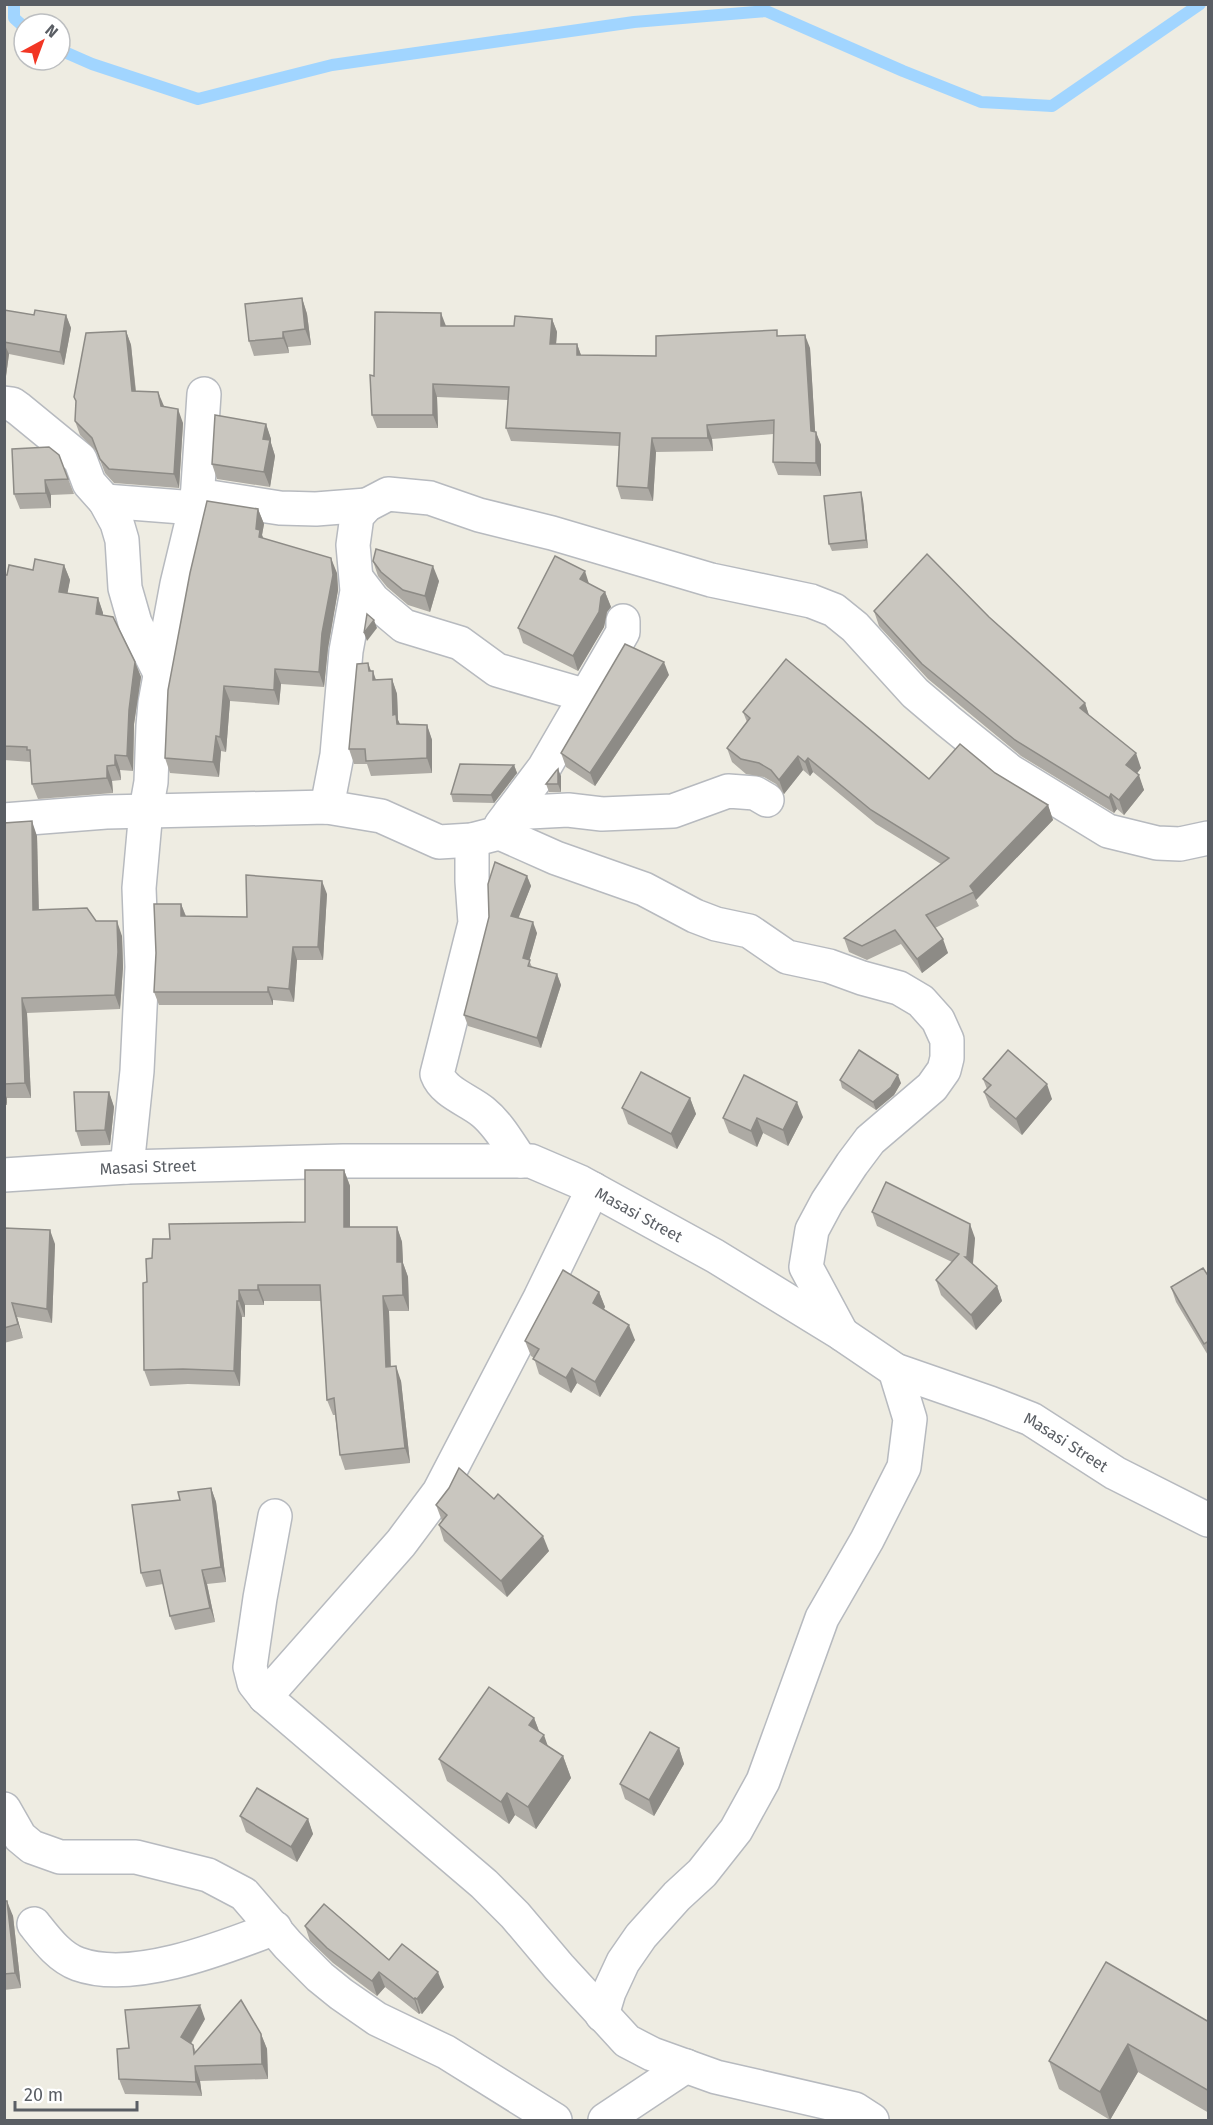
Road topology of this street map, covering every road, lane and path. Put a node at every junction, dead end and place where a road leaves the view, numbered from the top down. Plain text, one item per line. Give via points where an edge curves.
1 (204, 394) dead end
2 (4, 403) edge
3 (105, 501) junction
4 (196, 501) junction
5 (367, 505) junction
6 (357, 579) junction
7 (623, 621) dead end
8 (161, 675) junction
9 (587, 696) junction
10 (767, 800) dead end
11 (327, 807) junction
12 (146, 810) junction
13 (4, 820) edge
14 (492, 829) junction
15 (1209, 838) edge
16 (521, 1161) junction
17 (127, 1167) junction
18 (4, 1176) edge
19 (593, 1189) junction
20 (842, 1334) junction
21 (895, 1370) junction
22 (275, 1516) dead end
23 (1209, 1520) edge
24 (266, 1697) junction
25 (4, 1809) edge
26 (34, 1924) dead end
27 (275, 1928) junction
28 (602, 2015) junction
29 (686, 2066) junction
30 (555, 2121) edge
31 (604, 2121) edge
32 (872, 2121) edge

1 - 4 street
2 - 3 street via 19,409 80,459 89,483
3 - 4 street
3 - 8 street via 122,540 125,588 135,623
4 - 5 street via 316,509
4 - 8 street
5 - 6 street via 355,525
5 - 15 street via 388,494 430,498 711,580 834,610 855,627 915,693 1010,771 1108,831 1157,843 1180,844
6 - 9 street via 404,626 460,643 497,670
6 - 11 street via 337,755
7 - 9 street via 623,632
8 - 12 street
9 - 14 street via 544,768
10 - 14 street via 755,794 728,791 674,811 602,814 568,810
11 - 12 street
11 - 14 street via 381,816 439,842
12 - 13 street
12 - 17 street via 139,888 142,967 137,1071
14 - 16 street via 472,881 475,923 437,1074 454,1093 484,1113
14 - 20 street via 556,858 627,882 694,916 749,931 787,957 899,988 921,1001 938,1020 947,1040 944,1070 932,1088 870,1140 812,1230 806,1267
16 - 17 street, Masasi Street
16 - 19 street, Masasi Street via 531,1161
17 - 18 street, Masasi Street
19 - 20 street, Masasi Street via 715,1256
19 - 24 street via 439,1492 401,1543
20 - 21 street, Masasi Street
21 - 23 street, Masasi Street via 1030,1419 1114,1473
21 - 28 street via 910,1419 904,1467 822,1618 763,1781 736,1830 702,1873 641,1936 623,1962
22 - 24 street via 250,1667 254,1683
24 - 28 street via 484,1884
25 - 27 street via 20,1837 32,1847 60,1857 136,1857 208,1875 244,1894
26 - 27 street via 49,1943 76,1964 101,1970 123,1970 188,1958
27 - 30 street via 312,1969 377,2019 454,2057
28 - 29 street via 627,2041
29 - 31 street
29 - 32 street via 716,2077 855,2109

